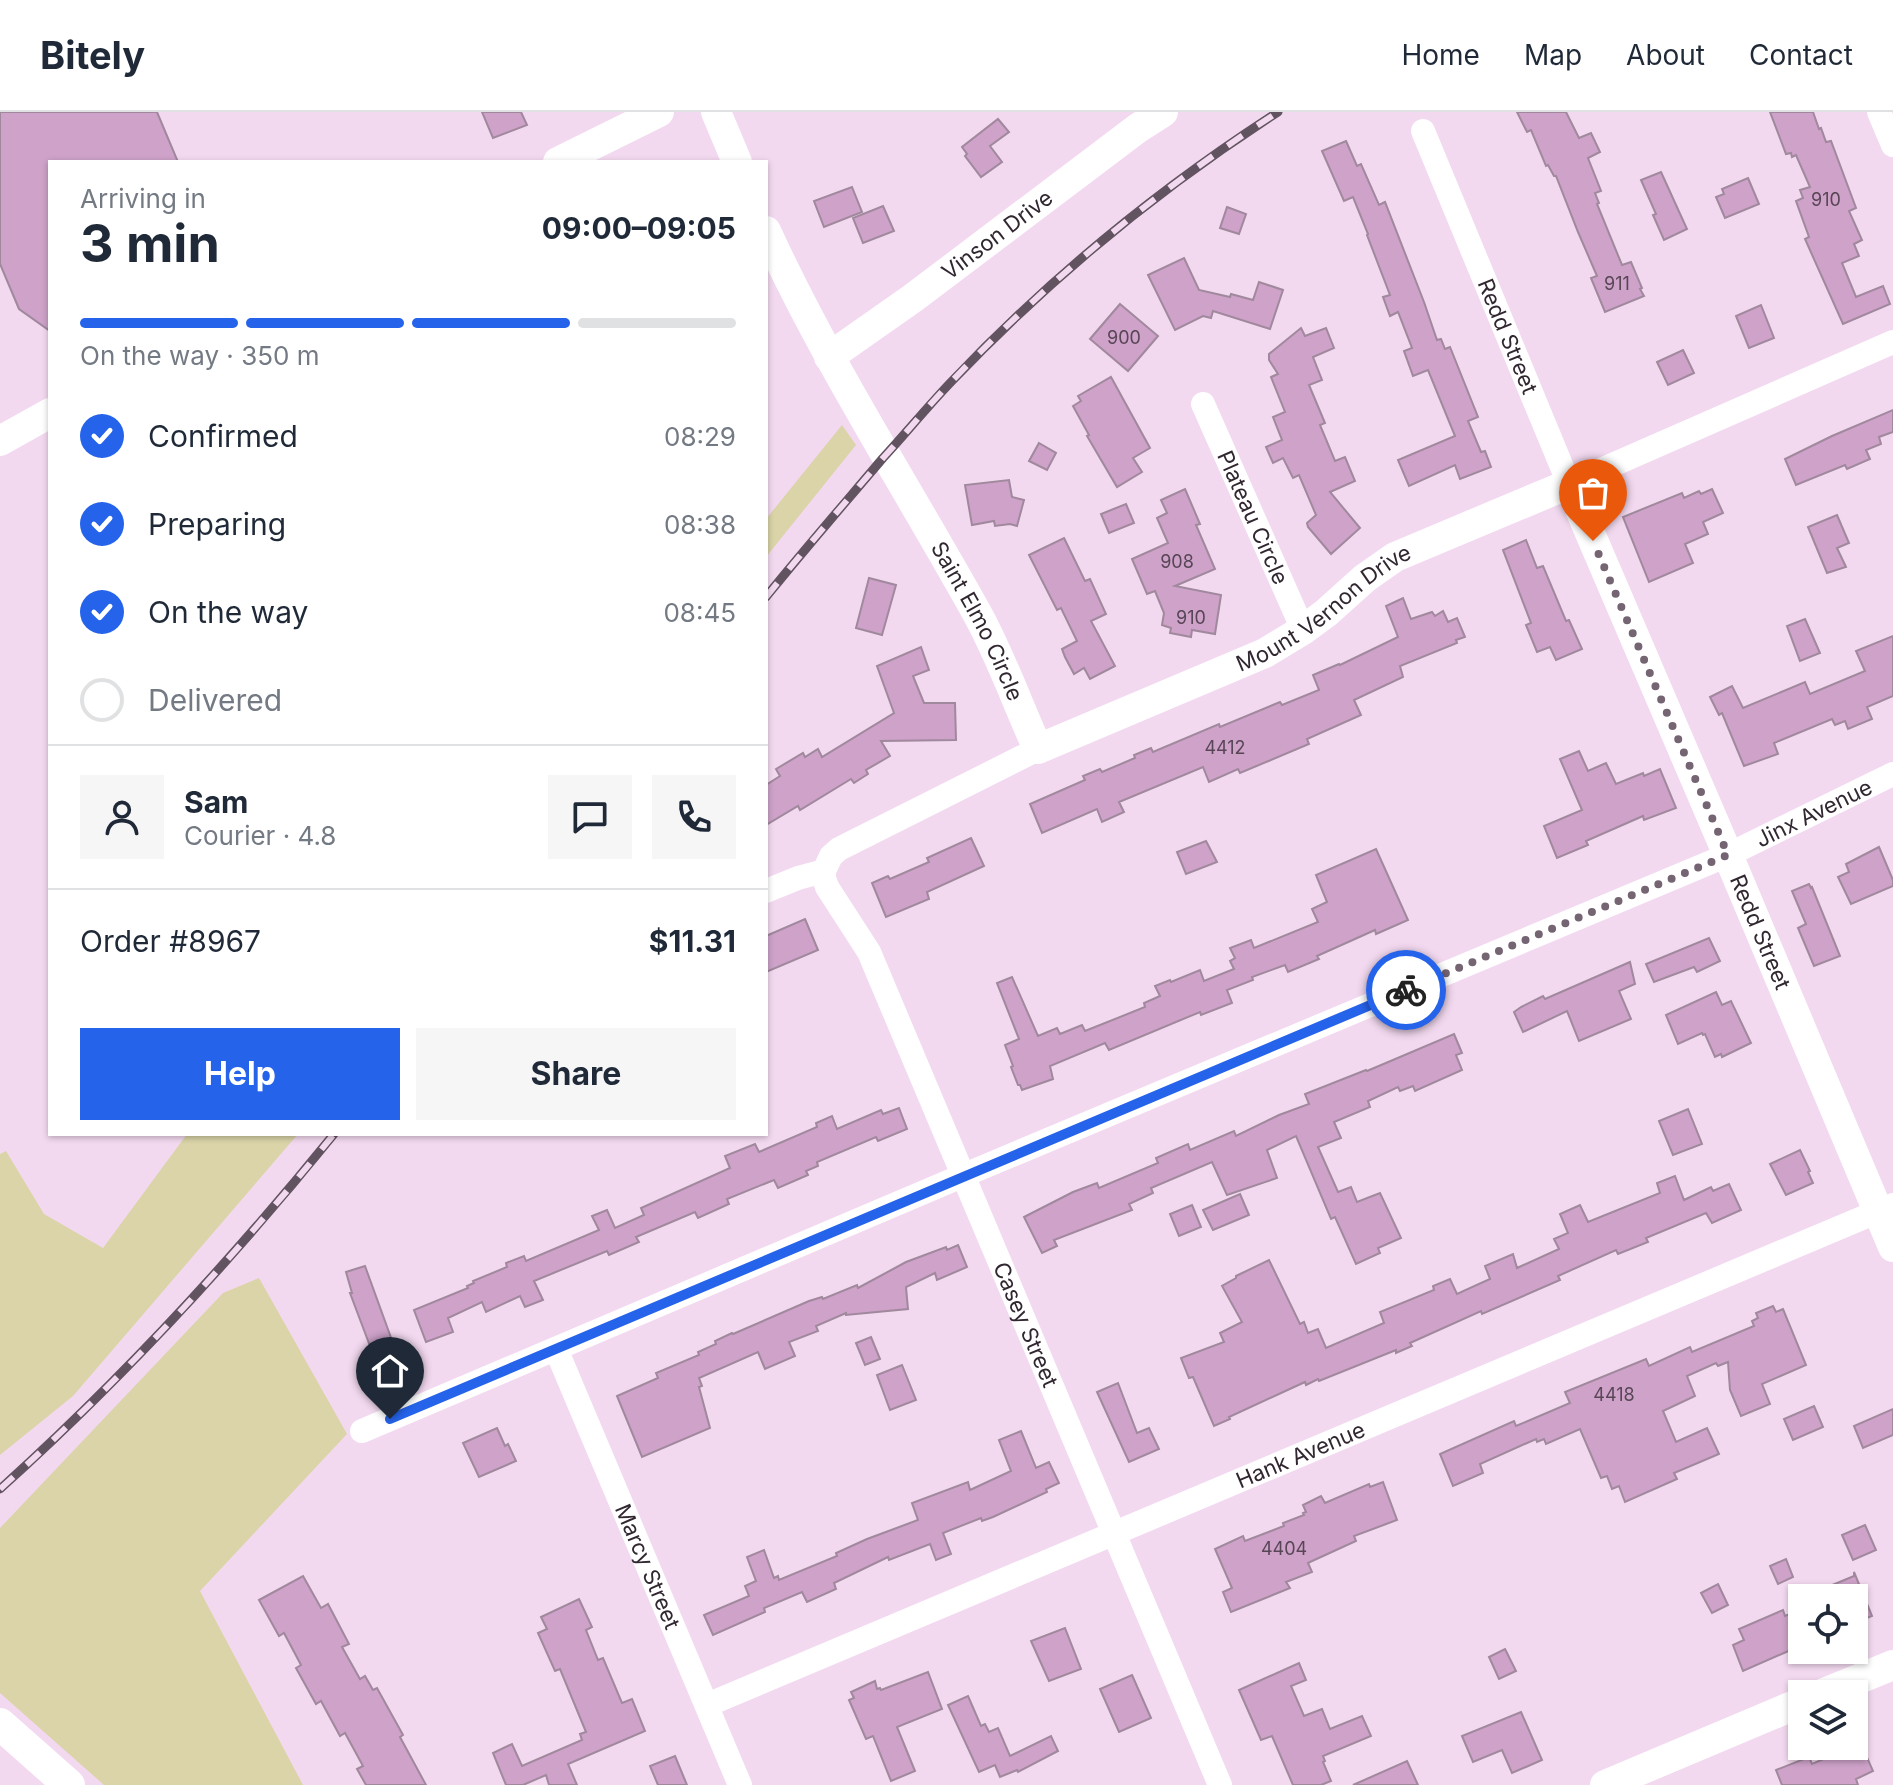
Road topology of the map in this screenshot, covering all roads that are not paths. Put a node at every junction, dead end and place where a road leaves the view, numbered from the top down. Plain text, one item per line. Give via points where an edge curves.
1 (659, 112) edge
2 (716, 112) edge
3 (1163, 112) edge
4 (1879, 112) edge
5 (1423, 131) dead end
6 (1893, 145) edge
7 (562, 160) edge
8 (736, 160) edge
9 (768, 235) edge
10 (1893, 342) edge
11 (829, 357) junction
12 (1203, 404) dead end
13 (48, 414) edge
14 (0, 441) edge
15 (1569, 484) junction
16 (1303, 630) junction
17 (1038, 749) junction
18 (1893, 774) edge
19 (1728, 855) junction
20 (824, 871) junction
21 (768, 890) edge
22 (962, 1176) junction
23 (1886, 1208) edge
24 (1893, 1247) edge
25 (556, 1349) junction
26 (362, 1431) dead end
27 (1114, 1533) junction
28 (1893, 1665) edge
29 (1856, 1680) edge
30 (707, 1705) junction
31 (1788, 1708) edge
32 (0, 1724) edge
33 (69, 1785) edge
34 (740, 1785) edge
35 (1220, 1785) edge
36 (1605, 1785) edge

1 - 7 street
2 - 8 street
3 - 11 street, Vinson Drive
4 - 6 street
5 - 15 street, Redd Street
9 - 11 street, Saint Elmo Circle
10 - 15 street, Mount Vernon Drive
11 - 17 street, Saint Elmo Circle via 979,618
12 - 16 street, Plateau Circle
13 - 14 street
15 - 16 street, Mount Vernon Drive via 1395,557
15 - 19 street, Redd Street
16 - 17 street, Mount Vernon Drive via 1246,661
17 - 20 street, Mount Vernon Drive via 839,849
18 - 19 street, Jinx Avenue
19 - 22 street, Jinx Avenue
19 - 23 street, Redd Street
20 - 21 street, Mount Vernon Drive
20 - 22 street, Casey Street via 827,887 869,952
22 - 25 street, Jinx Avenue
22 - 27 street, Casey Street
23 - 24 street, Redd Street
23 - 27 street, Hank Avenue
25 - 26 street, Jinx Avenue
25 - 30 street, Marcy Street
27 - 30 street, Hank Avenue
27 - 35 street, Casey Street
28 - 29 street
30 - 34 street, Marcy Street
31 - 36 street
32 - 33 main road

